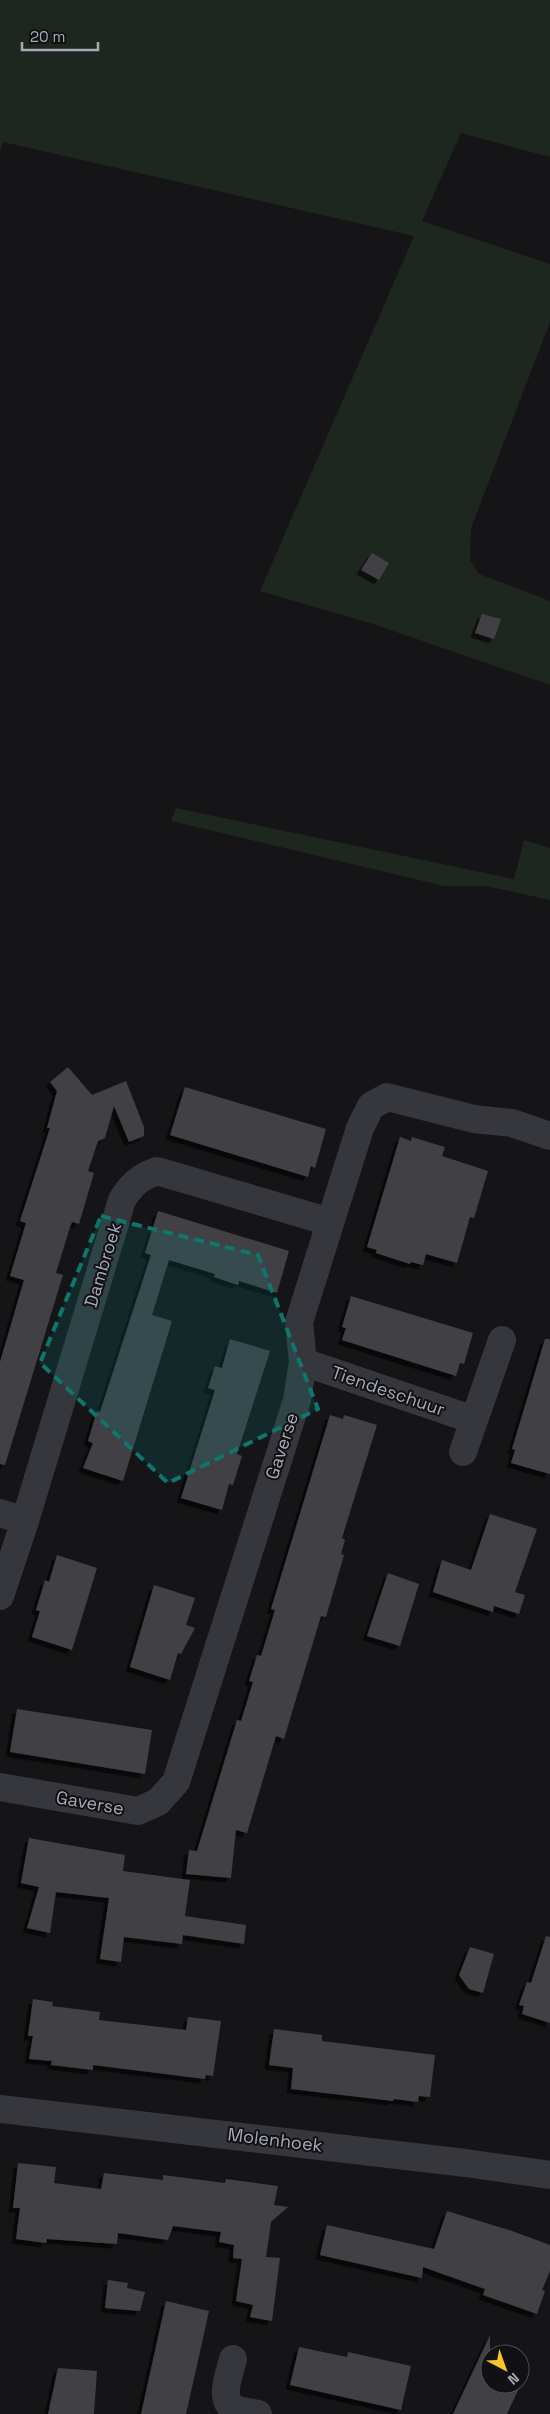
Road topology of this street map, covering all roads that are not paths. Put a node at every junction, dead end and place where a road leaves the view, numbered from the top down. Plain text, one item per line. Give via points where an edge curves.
1 (550, 1136) edge
2 (330, 1222) junction
3 (502, 1340) dead end
4 (303, 1362) junction
5 (474, 1420) junction
6 (463, 1452) dead end
7 (0, 1513) edge
8 (25, 1521) junction
9 (0, 1596) edge
10 (0, 1788) edge
11 (0, 2109) edge
12 (550, 2175) edge
13 (233, 2359) dead end
14 (258, 2414) edge

1 - 2 street, Gaverse via 512,1123 474,1120 388,1098 371,1106 360,1128
2 - 4 street, Gaverse via 299,1322
2 - 8 street, Dambroek via 157,1172 143,1176 130,1187 122,1200
3 - 5 street
4 - 5 street, Tiendeschuur
4 - 10 street, Gaverse via 297,1400 176,1782 158,1802 138,1811
5 - 6 street
7 - 8 street
8 - 9 street
11 - 12 street, Molenhoek via 466,2162
13 - 14 street via 227,2402 234,2408

